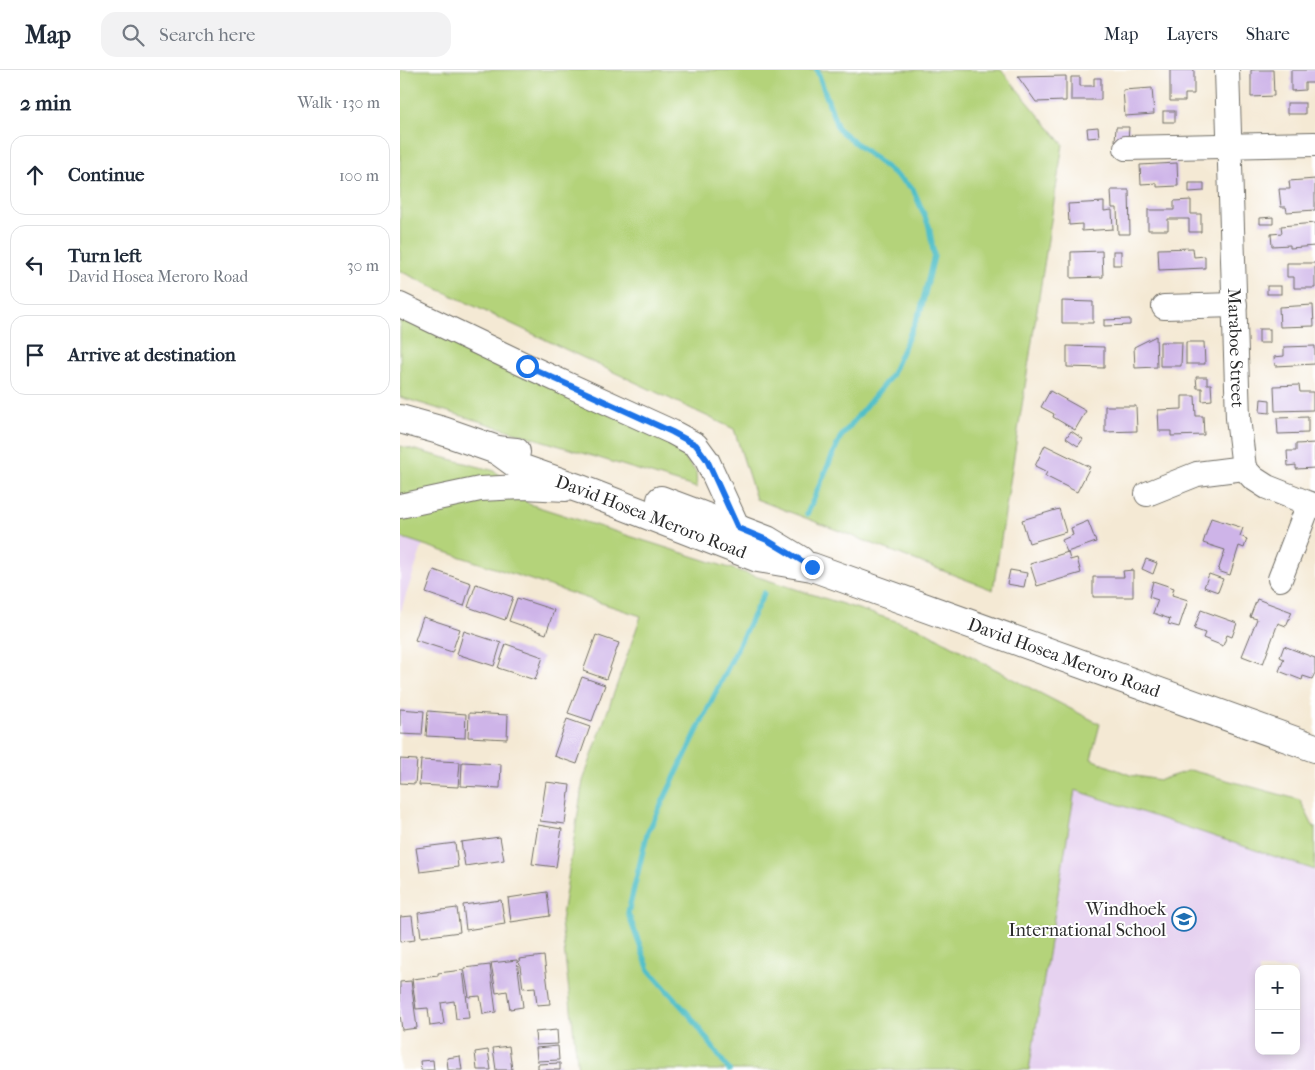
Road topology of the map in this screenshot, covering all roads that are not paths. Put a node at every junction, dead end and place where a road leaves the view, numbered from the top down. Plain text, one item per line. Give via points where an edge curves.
1 (1228, 70) edge
2 (1315, 144) edge
3 (1229, 145) junction
4 (1126, 148) dead end
5 (400, 305) edge
6 (1236, 305) junction
7 (1164, 307) dead end
8 (400, 419) edge
9 (497, 450) junction
10 (1244, 468) junction
11 (583, 490) junction
12 (1148, 494) dead end
13 (1312, 505) edge
14 (400, 506) edge
15 (738, 528) junction
16 (812, 567) junction
17 (1280, 579) dead end
18 (1315, 748) edge

1 - 3 street, Maraboe Street
2 - 3 street
3 - 4 street
3 - 6 street, Maraboe Street
5 - 15 street via 696,445 707,460
6 - 7 street
6 - 10 street, Maraboe Street via 1238,418
8 - 9 main road, David Hosea Meroro Road
9 - 11 main road, David Hosea Meroro Road via 523,469
9 - 15 main road, David Hosea Meroro Road via 530,454
10 - 12 street via 1197,474
10 - 13 street via 1267,487
11 - 14 street via 480,489
11 - 16 main road, David Hosea Meroro Road via 758,558
13 - 17 street
15 - 16 main road, David Hosea Meroro Road via 767,540
16 - 18 main road, David Hosea Meroro Road

